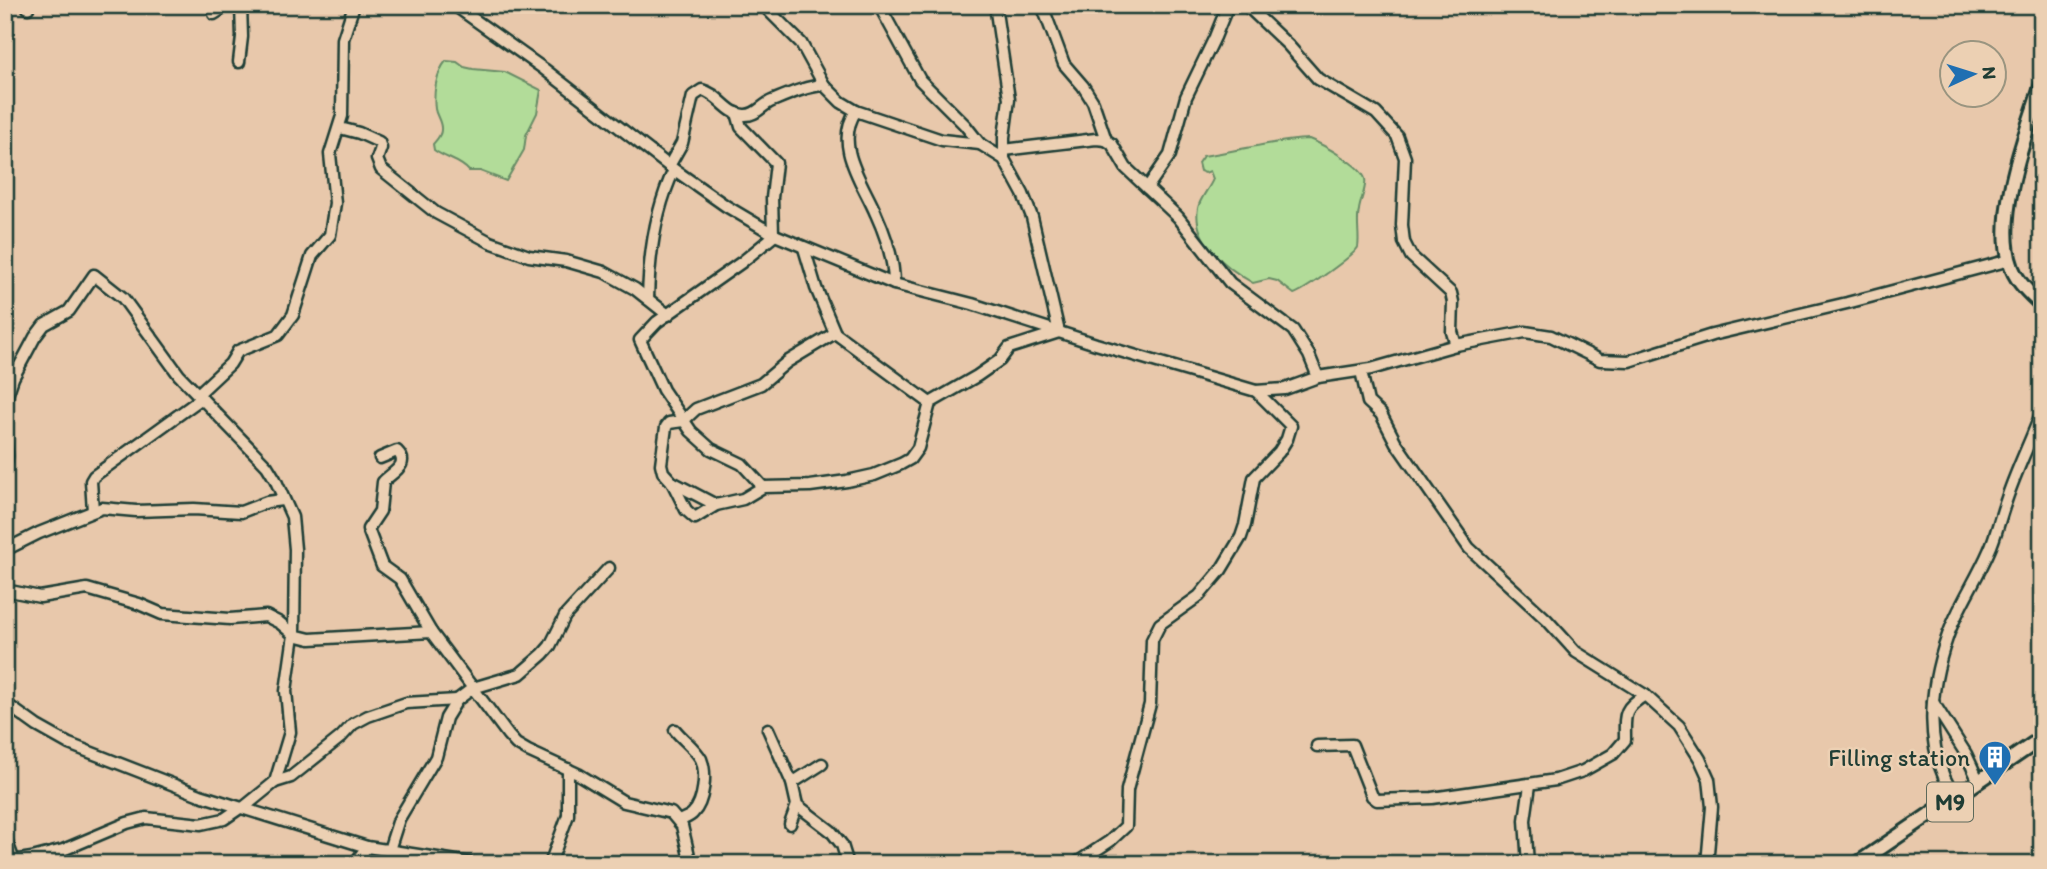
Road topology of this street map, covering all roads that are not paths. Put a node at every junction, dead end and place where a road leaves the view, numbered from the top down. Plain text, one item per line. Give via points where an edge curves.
1 (228, 5) edge
2 (242, 5) edge
3 (354, 5) edge
4 (454, 5) edge
5 (763, 5) edge
6 (879, 5) edge
7 (995, 5) edge
8 (1042, 5) edge
9 (1228, 5) edge
10 (1246, 5) edge
11 (214, 14) dead end
12 (239, 62) dead end
13 (2042, 84) edge
14 (824, 85) junction
15 (856, 111) junction
16 (737, 113) junction
17 (340, 128) junction
18 (1106, 140) junction
19 (980, 144) junction
20 (1004, 155) junction
21 (671, 168) junction
22 (1147, 188) junction
23 (774, 234) junction
24 (804, 248) junction
25 (2010, 260) junction
26 (894, 284) junction
27 (648, 299) junction
28 (2042, 305) edge
29 (668, 315) junction
30 (1059, 332) junction
31 (835, 333) junction
32 (1456, 345) junction
33 (1361, 371) junction
34 (1318, 377) junction
35 (1256, 391) junction
36 (200, 396) junction
37 (5, 401) edge
38 (930, 403) junction
39 (2042, 411) edge
40 (683, 421) junction
41 (5, 434) edge
42 (380, 458) dead end
43 (5, 471) edge
44 (672, 482) junction
45 (763, 487) junction
46 (282, 500) junction
47 (716, 505) junction
48 (93, 511) junction
49 (5, 550) edge
50 (609, 568) dead end
51 (5, 590) edge
52 (432, 632) junction
53 (295, 635) junction
54 (473, 688) junction
55 (1645, 695) junction
56 (457, 700) junction
57 (1933, 702) junction
58 (5, 704) edge
59 (768, 729) dead end
60 (675, 730) dead end
61 (2042, 738) edge
62 (1317, 746) dead end
63 (821, 764) dead end
64 (568, 769) junction
65 (275, 782) junction
66 (1979, 782) junction
67 (792, 783) junction
68 (1530, 785) junction
69 (1956, 798) junction
70 (797, 805) junction
71 (242, 808) junction
72 (679, 821) junction
73 (790, 824) dead end
74 (5, 836) edge
75 (367, 847) junction
76 (389, 850) junction
77 (10, 862) edge
78 (354, 864) edge
79 (476, 864) edge
80 (550, 864) edge
81 (691, 864) edge
82 (848, 864) edge
83 (1075, 864) edge
84 (1528, 864) edge
85 (1707, 864) edge
86 (1857, 864) edge

1 - 11 street
2 - 12 street
3 - 17 street via 343,39
4 - 21 street
5 - 14 street via 801,43
6 - 19 street via 920,79
7 - 20 street via 1009,99
8 - 18 street via 1064,64 1093,102
9 - 22 street via 1186,97 1170,155
10 - 32 street via 1318,79 1376,113 1397,136 1405,158 1404,242 1411,256 1451,293
13 - 25 main road via 2013,173 2008,208
14 - 15 street
14 - 16 street via 769,102 748,115
15 - 19 street via 942,140
15 - 26 street via 849,127 849,149 883,230
16 - 21 street via 711,93 696,92
16 - 23 street via 741,127 776,163
17 - 27 street via 379,142 377,159 382,169 449,221 523,254 604,272
17 - 36 street via 330,154 335,194 332,230 312,256 293,315 277,337 238,351
18 - 20 street
18 - 22 street via 1126,169
19 - 20 street
20 - 30 street via 1028,205
21 - 23 street
21 - 27 street via 657,218
22 - 34 street via 1178,217 1230,283 1293,330
23 - 24 street
23 - 29 street
24 - 26 street
24 - 31 street
25 - 28 main road via 2021,284
25 - 32 street via 1712,335 1629,361 1600,360 1539,333
26 - 30 street
27 - 29 street
29 - 40 street via 640,340
30 - 35 street
30 - 38 street via 1009,348 985,371
31 - 38 street
31 - 40 street via 761,384 696,409
32 - 33 street
33 - 34 street
33 - 55 street via 1368,402 1381,414 1404,456 1469,548 1576,652
34 - 35 street via 1285,389
35 - 83 street via 1291,426 1289,433 1275,458 1254,478 1243,532 1214,581 1156,630 1151,648 1150,704 1128,790 1126,827
36 - 37 street via 179,375 123,298 94,275 69,311 35,337
36 - 46 street via 267,466
36 - 48 street via 94,475
38 - 45 street via 918,448 901,464 840,482
39 - 57 street via 1990,550 1947,639
40 - 44 street via 669,423 665,430 662,468
40 - 45 street via 704,443 743,464
41 - 43 street
42 - 52 street via 397,451 402,464 383,482 380,511 368,530 382,566 400,579
44 - 47 street
44 - 47 street via 692,517
45 - 47 street via 743,499
46 - 48 street via 242,512 111,507
46 - 53 street via 292,517 295,536
48 - 49 street
50 - 54 street via 565,616 543,654 520,674
51 - 53 street via 40,597 91,589 162,614 230,619 265,616
52 - 53 street via 310,639
52 - 54 street
53 - 65 street via 286,684 290,732
54 - 56 street
54 - 64 street via 516,744
55 - 68 street via 1625,713 1623,746 1583,771
55 - 85 street via 1679,726 1709,779 1712,807
56 - 65 street via 406,703 368,716 291,777
56 - 76 street via 446,718 436,757 397,823
57 - 66 street
57 - 69 street via 1937,762
58 - 71 street via 89,754
59 - 67 street
60 - 72 street via 700,757 703,775 698,807
61 - 66 main road, M9
62 - 68 street via 1352,745 1377,800
63 - 67 street
64 - 72 street via 624,802 667,811
64 - 80 street via 568,814
65 - 71 street
66 - 69 main road, M9
67 - 70 street
68 - 84 street via 1525,820
69 - 86 main road, M9
70 - 73 street
70 - 82 street via 825,825
71 - 75 street
71 - 77 street via 224,819 201,824 140,819 72,848
72 - 81 street
74 - 77 street
75 - 76 street
75 - 78 street
76 - 79 street

